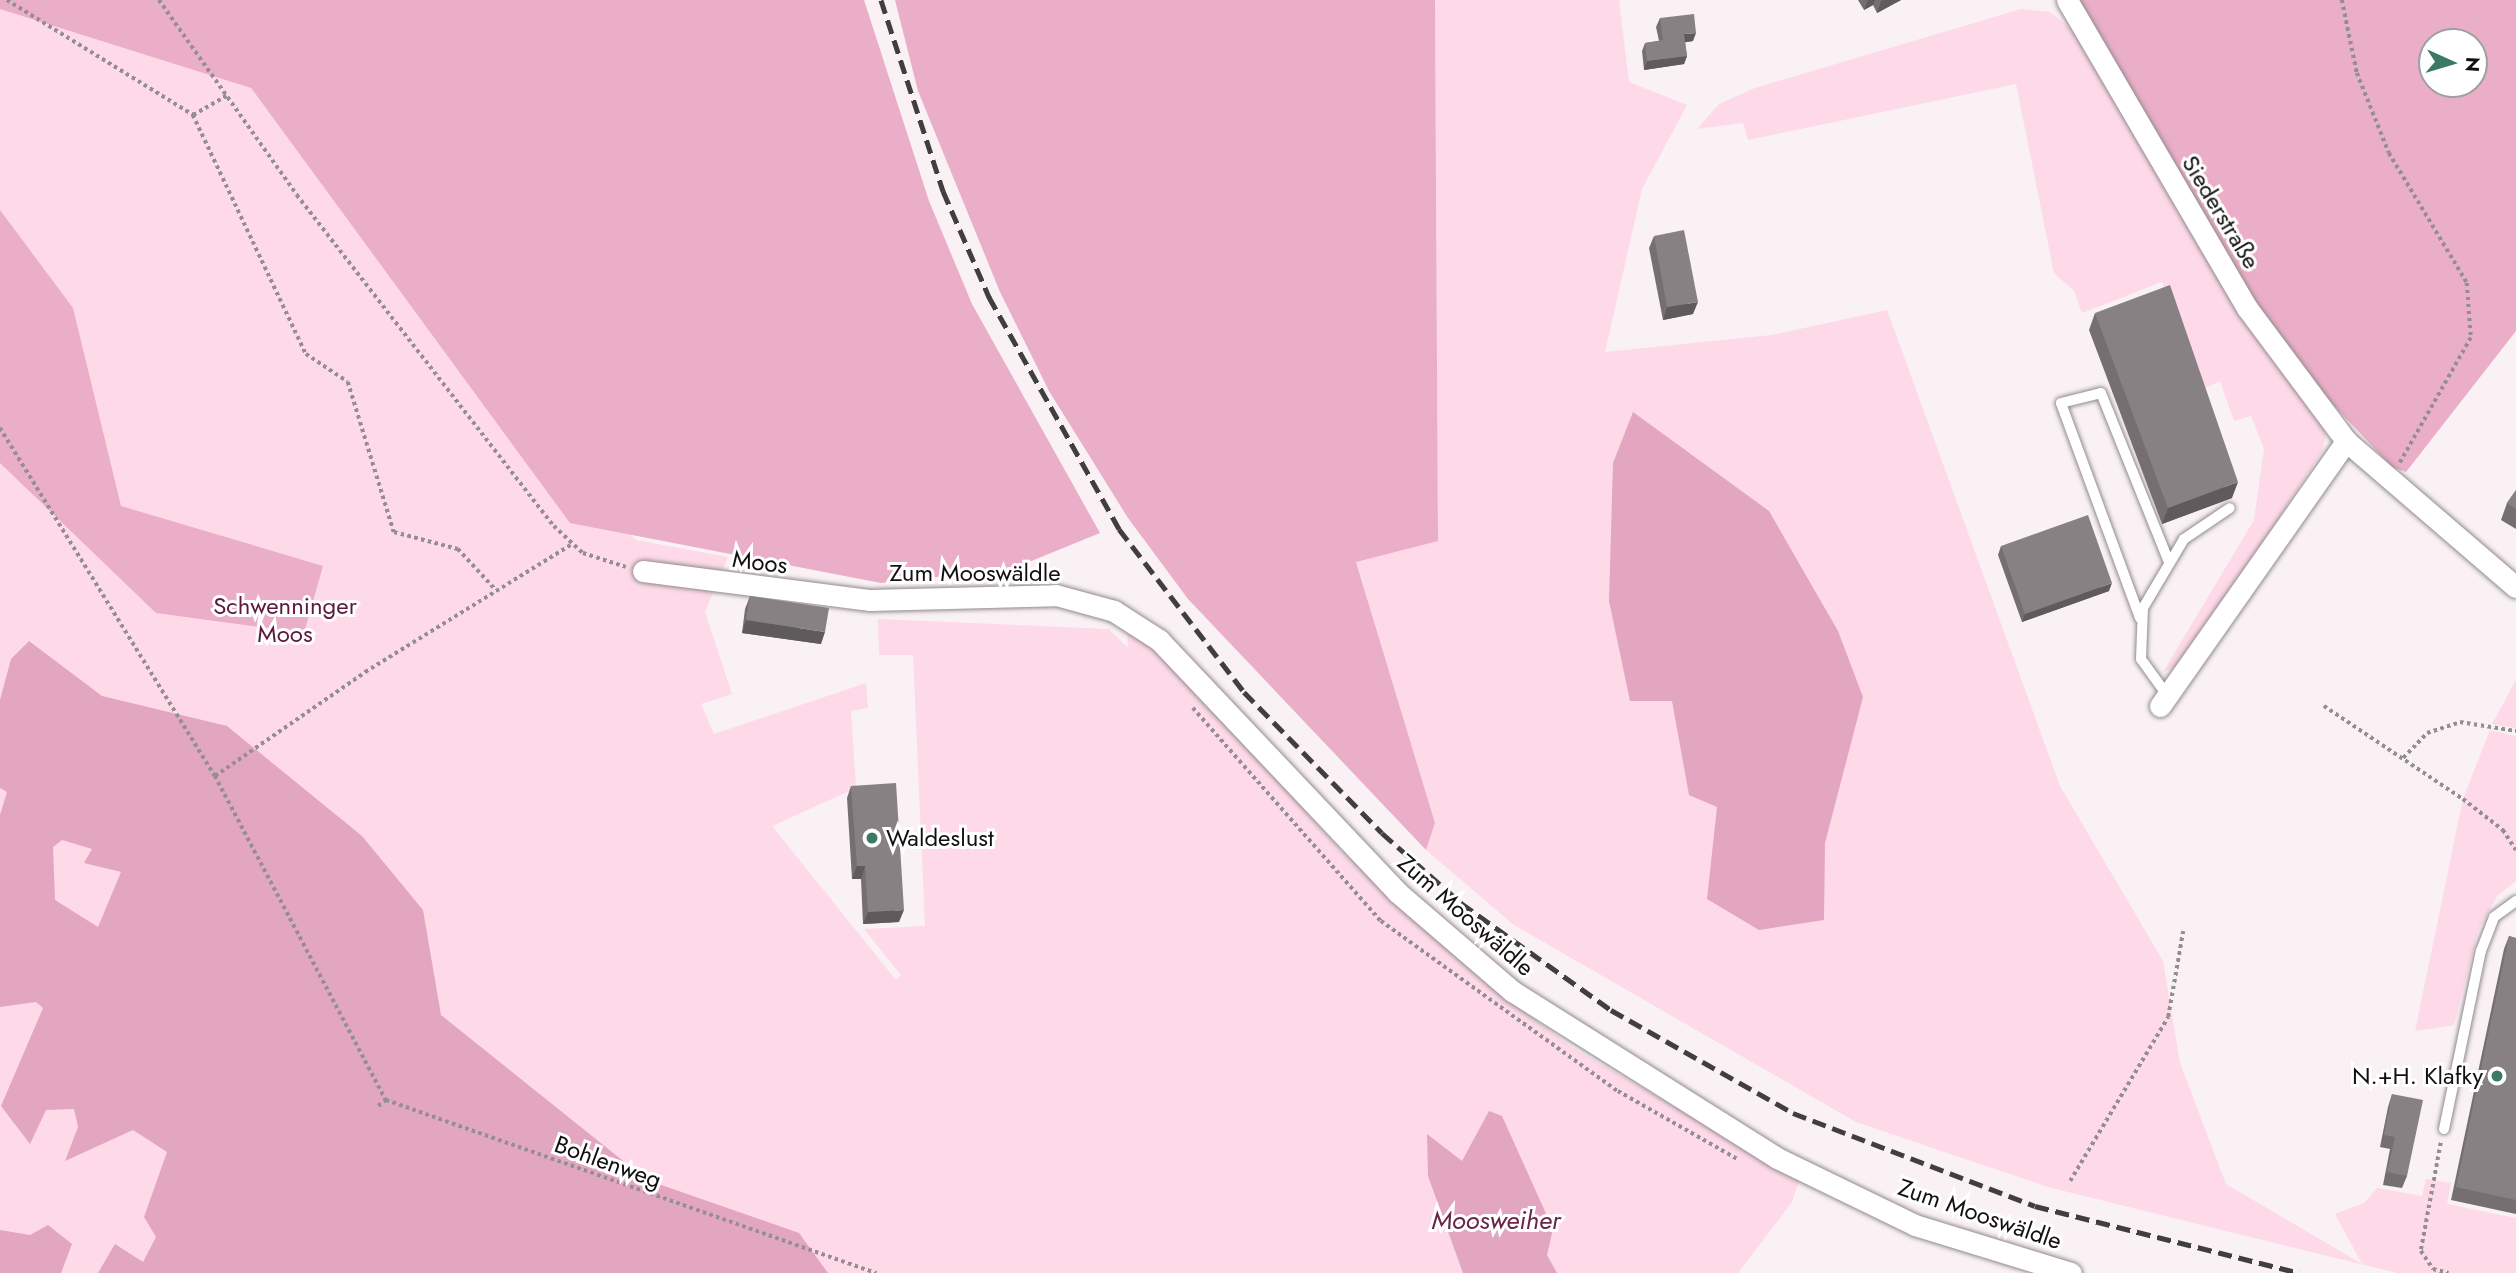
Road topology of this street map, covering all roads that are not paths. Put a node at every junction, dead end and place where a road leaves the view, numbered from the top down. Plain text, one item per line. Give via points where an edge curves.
1 (2067, 0) edge
2 (2346, 441) junction
3 (2230, 508) dead end
4 (2168, 560) junction
5 (643, 571) road end
6 (2516, 587) edge
7 (870, 600) joint
8 (2140, 618) junction
9 (2163, 700) joint
10 (2516, 901) edge
11 (2444, 1129) road end
12 (2071, 1273) edge

1 - 2 street, Siederstraße via 2247,308
2 - 6 street, Siederstraße
2 - 9 street
3 - 4 lane via 2184,539
4 - 8 lane
4 - 8 lane via 2101,393 2060,404
5 - 7 street, Moos
7 - 12 street, Zum Mooswäldle via 1056,595 1138,624 1397,892 1512,991 1777,1158 1915,1225
8 - 9 lane via 2141,659
10 - 11 lane via 2494,917 2481,951

